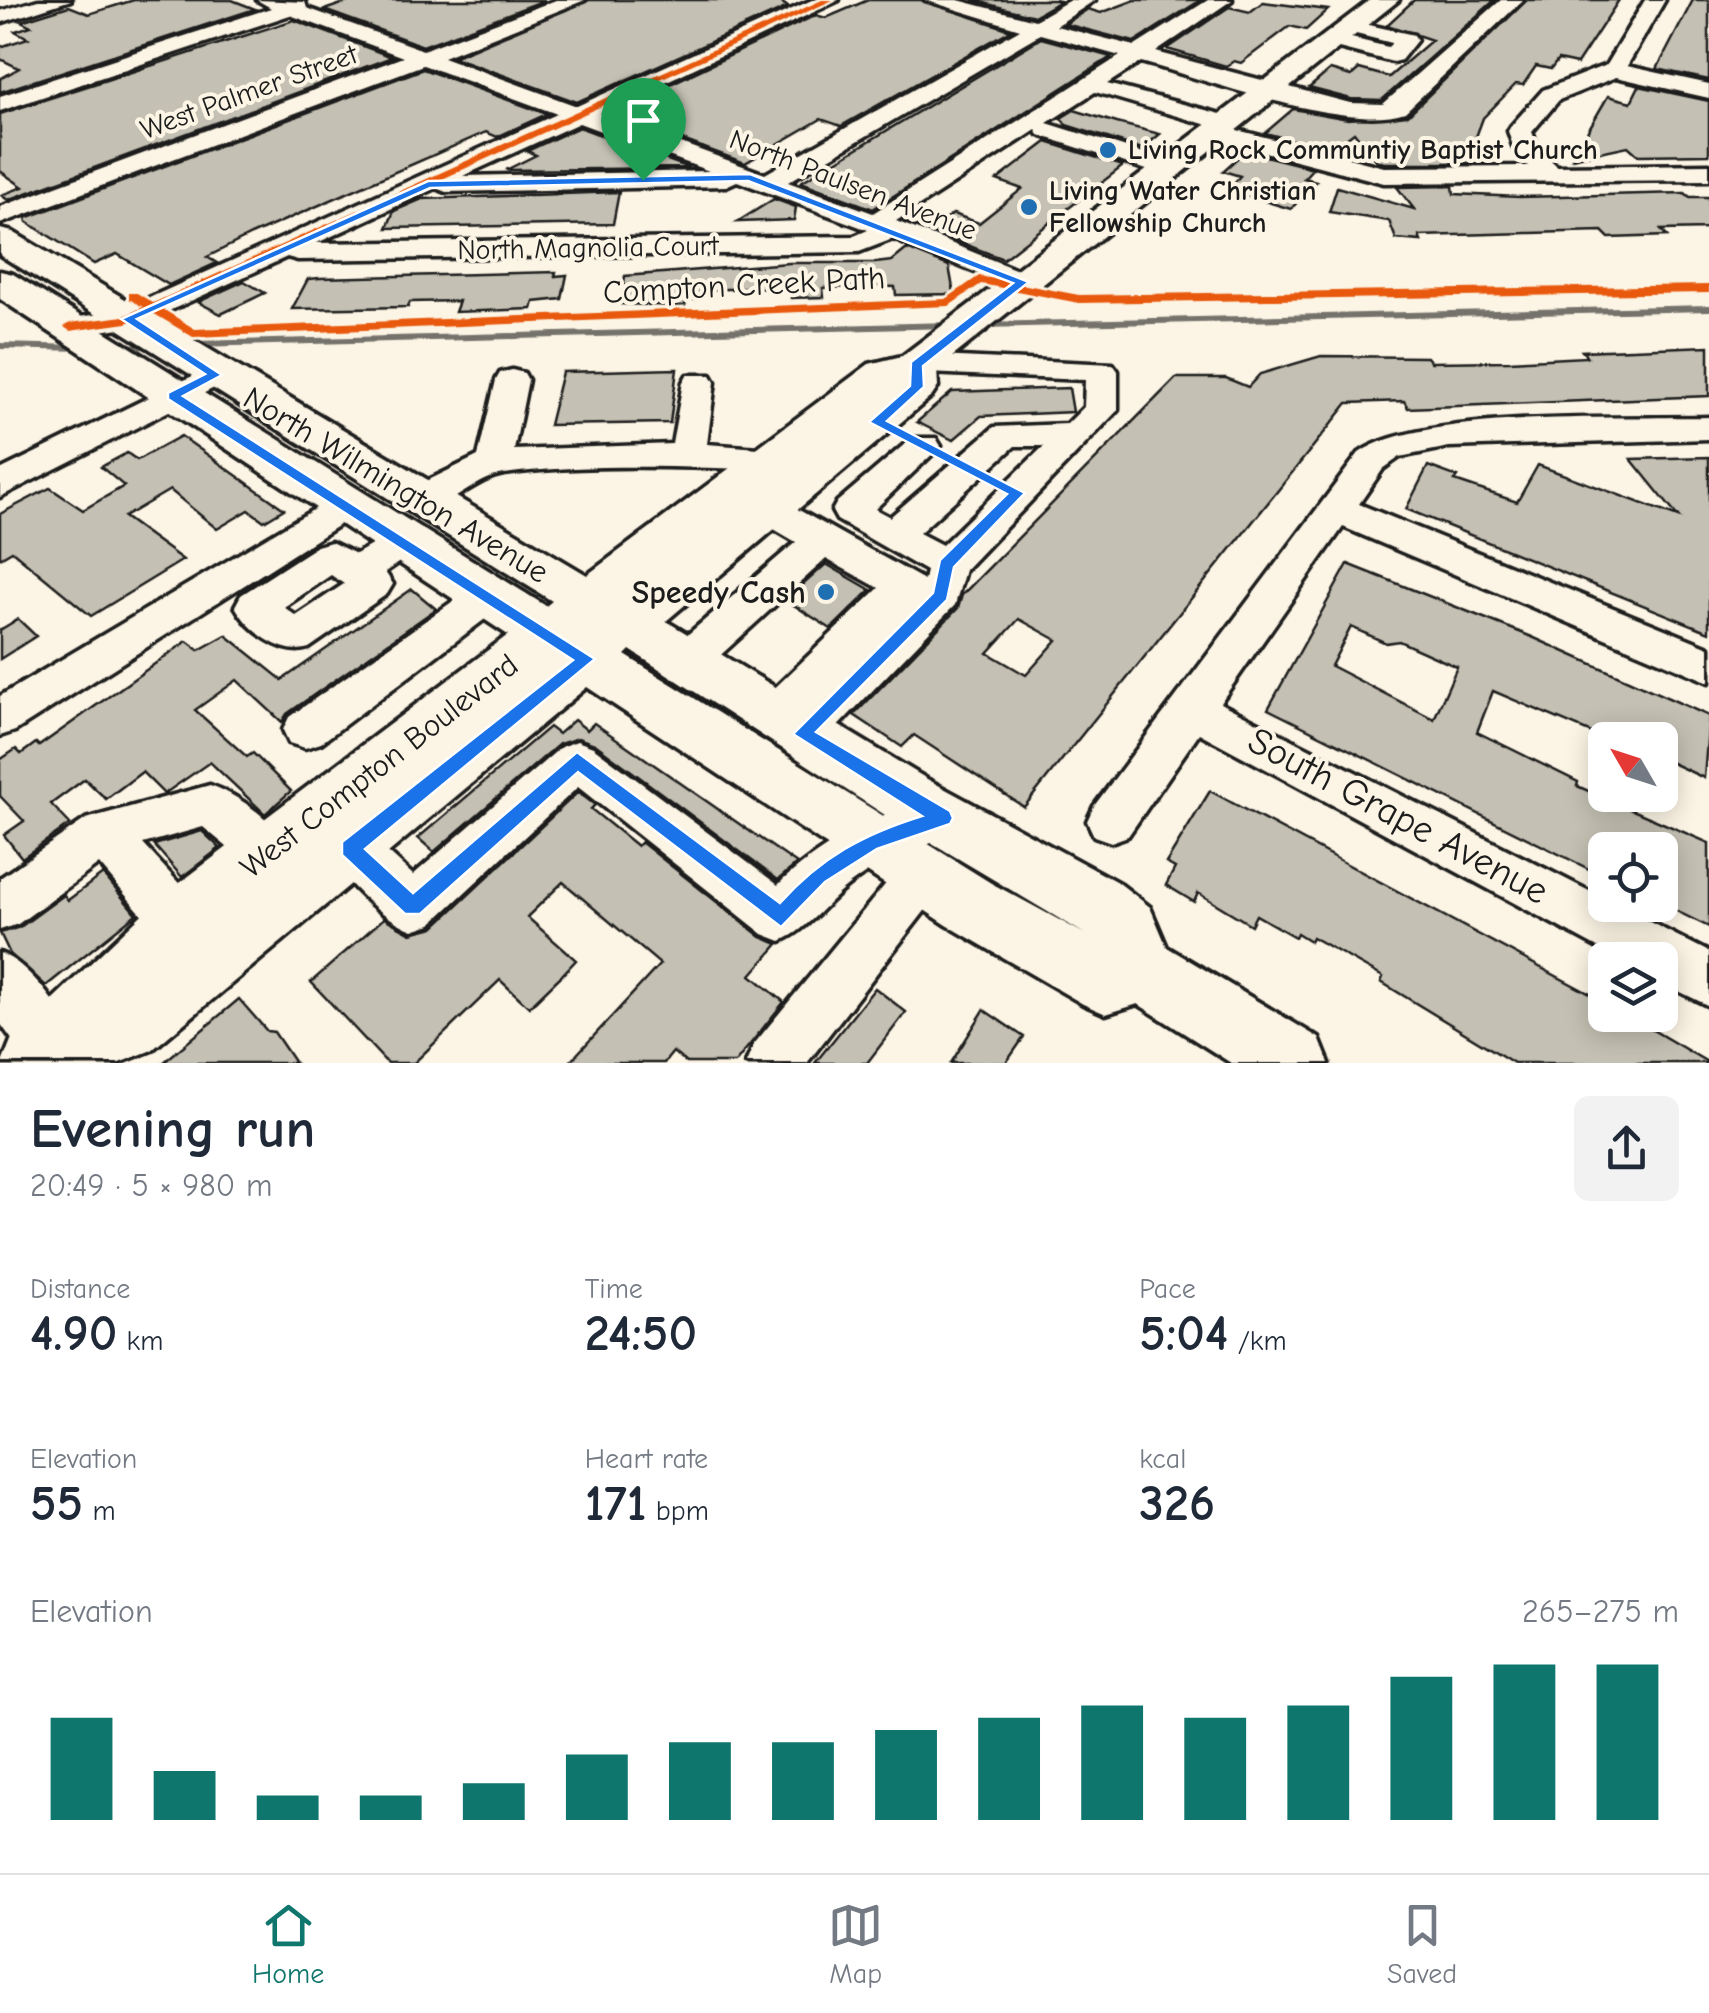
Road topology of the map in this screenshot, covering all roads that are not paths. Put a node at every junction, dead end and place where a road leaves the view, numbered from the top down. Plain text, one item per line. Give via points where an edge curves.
1 (61, 0) edge
2 (315, 0) edge
3 (575, 0) edge
4 (829, 0) edge
5 (934, 0) edge
6 (1085, 0) edge
7 (1222, 0) edge
8 (1386, 0) edge
9 (1512, 0) edge
10 (1655, 0) edge
11 (278, 4) edge
12 (0, 18) edge
13 (1037, 27) junction
14 (425, 58) junction
15 (1135, 62) junction
16 (1614, 70) junction
17 (1105, 90) dead end
18 (1709, 91) edge
19 (0, 104) edge
20 (1242, 112) junction
21 (578, 114) junction
22 (1048, 130) dead end
23 (1168, 170) junction
24 (1549, 172) junction
25 (1709, 172) edge
26 (758, 180) junction
27 (428, 184) junction
28 (0, 216) edge
29 (884, 226) junction
30 (0, 240) edge
31 (280, 252) junction
32 (0, 282) edge
33 (1009, 292) junction
34 (127, 319) junction
35 (70, 327) junction
36 (928, 355) junction
37 (184, 378) junction
38 (512, 380) dead end
39 (698, 382) dead end
40 (860, 412) junction
41 (1709, 428) edge
42 (1076, 436) junction
43 (924, 446) junction
44 (688, 455) junction
45 (772, 458) junction
46 (494, 463) junction
47 (968, 468) junction
48 (0, 485) edge
49 (1017, 493) junction
50 (344, 505) junction
51 (768, 509) junction
52 (1336, 509) junction
53 (410, 521) junction
54 (893, 535) junction
55 (822, 540) junction
56 (946, 564) junction
57 (356, 573) dead end
58 (487, 597) junction
59 (588, 630) junction
60 (687, 660) junction
61 (1709, 665) edge
62 (1193, 709) junction
63 (0, 718) edge
64 (788, 726) junction
65 (305, 730) dead end
66 (1111, 821) dead end
67 (103, 834) junction
68 (871, 842) junction
69 (934, 846) junction
70 (350, 848) junction
71 (268, 852) junction
72 (0, 907) edge
73 (180, 921) junction
74 (0, 979) edge
75 (1709, 980) edge
76 (45, 1057) edge
77 (773, 1063) edge
78 (1294, 1063) edge

1 - 12 street
2 - 11 street
3 - 14 street, West Palmer Street
4 - 21 street
5 - 13 street
6 - 13 street
7 - 15 street, North Magnolia Court
8 - 20 main road, West Compton Boulevard
9 - 20 street via 1397,107
10 - 16 street
11 - 14 street, North Paulsen Avenue
11 - 19 street
13 - 15 street
13 - 26 street
14 - 21 street, North Paulsen Avenue
14 - 28 street, West Palmer Street
15 - 20 street
15 - 29 street, North Magnolia Court
16 - 18 street
16 - 24 street via 1552,95 1520,131 1528,152
17 - 20 street
20 - 23 main road, West Compton Boulevard
20 - 24 street via 1384,175
21 - 26 street, North Paulsen Avenue
21 - 27 street
22 - 23 street
23 - 33 main road, West Compton Boulevard
24 - 25 street
26 - 27 street
26 - 29 street, North Paulsen Avenue
27 - 31 street
29 - 31 street, North Magnolia Court via 859,244
29 - 33 street, North Paulsen Avenue
30 - 34 main road, North Wilmington Avenue
31 - 34 street
32 - 35 main road, North Wilmington Avenue
33 - 36 main road, West Compton Boulevard
34 - 35 street
34 - 37 main road, North Wilmington Avenue
35 - 37 main road, North Wilmington Avenue
36 - 40 main road, West Compton Boulevard via 917,387
36 - 42 street via 1102,370 1101,410
37 - 48 street
37 - 50 main road, North Wilmington Avenue
37 - 53 main road, North Wilmington Avenue
38 - 46 street
39 - 44 street
40 - 43 street
40 - 45 main road, West Compton Boulevard
40 - 51 main road, West Compton Boulevard
41 - 52 street via 1414,440 1371,461
42 - 47 street via 1006,435
42 - 49 street
43 - 47 street
43 - 54 street via 850,511
44 - 45 street
44 - 46 street
45 - 59 main road, West Compton Boulevard
46 - 53 street
47 - 49 street
47 - 54 street
49 - 56 street
50 - 53 main road, North Wilmington Avenue
50 - 63 street
51 - 55 street
51 - 59 main road, West Compton Boulevard
52 - 61 street
52 - 62 street
53 - 57 street
53 - 58 main road, North Wilmington Avenue
53 - 59 main road, North Wilmington Avenue
54 - 56 street
55 - 60 street
55 - 64 street via 907,585
56 - 64 street via 941,595
58 - 59 main road, North Wilmington Avenue
58 - 65 street
59 - 60 main road
59 - 68 main road
59 - 70 main road, West Compton Boulevard
59 - 71 main road, West Compton Boulevard
60 - 64 main road
62 - 66 street
62 - 75 street, South Grape Avenue
64 - 69 main road
67 - 71 street via 210,805
67 - 72 street
67 - 73 street
68 - 69 main road
68 - 70 street via 818,875 781,917 577,760 413,907
69 - 77 street
69 - 78 main road via 1096,904 1128,929 1144,970
70 - 76 main road, West Compton Boulevard via 128,1026
71 - 73 main road, West Compton Boulevard
73 - 76 main road, West Compton Boulevard
74 - 76 street

